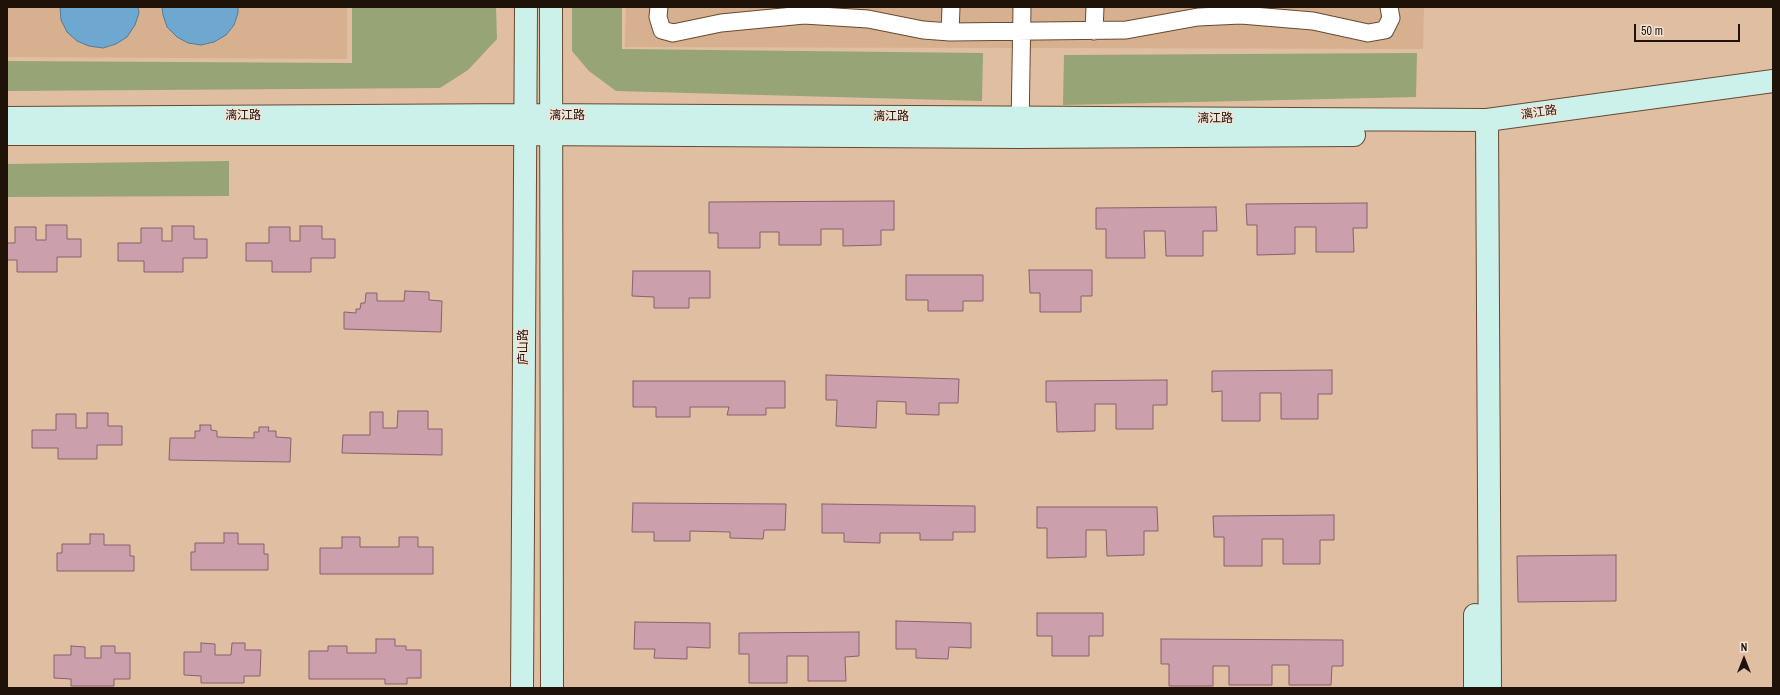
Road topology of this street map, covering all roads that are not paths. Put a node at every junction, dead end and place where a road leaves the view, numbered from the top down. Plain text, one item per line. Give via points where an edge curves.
1 (526, 7) edge
2 (551, 7) edge
3 (659, 7) edge
4 (951, 7) edge
5 (1022, 7) edge
6 (1095, 7) edge
7 (1389, 7) edge
8 (804, 11) edge
9 (1241, 11) edge
10 (1022, 31) junction
11 (1094, 31) junction
12 (950, 32) junction
13 (1773, 81) edge
14 (1773, 96) edge
15 (7, 118) edge
16 (526, 124) junction
17 (551, 125) junction
18 (1020, 127) junction
19 (1481, 127) junction
20 (7, 134) edge
21 (522, 688) edge
22 (552, 688) edge
23 (1475, 688) edge
24 (1490, 688) edge

1 - 16 street, 庐山路
2 - 17 street
3 - 8 street via 658,17 662,30 673,33
4 - 12 street
5 - 10 street
6 - 11 street
7 - 9 street via 1390,18 1385,30 1368,33 1313,21
8 - 12 street
9 - 11 street via 1126,30
10 - 11 street
10 - 12 street
10 - 18 street
13 - 19 street, 漓江路
14 - 19 street, 漓江路
15 - 16 street, 漓江路
16 - 17 street, 漓江路
16 - 20 street, 漓江路
16 - 21 street, 庐山路
17 - 18 street, 漓江路
17 - 22 street
18 - 19 street, 漓江路
19 - 23 street
19 - 24 street

